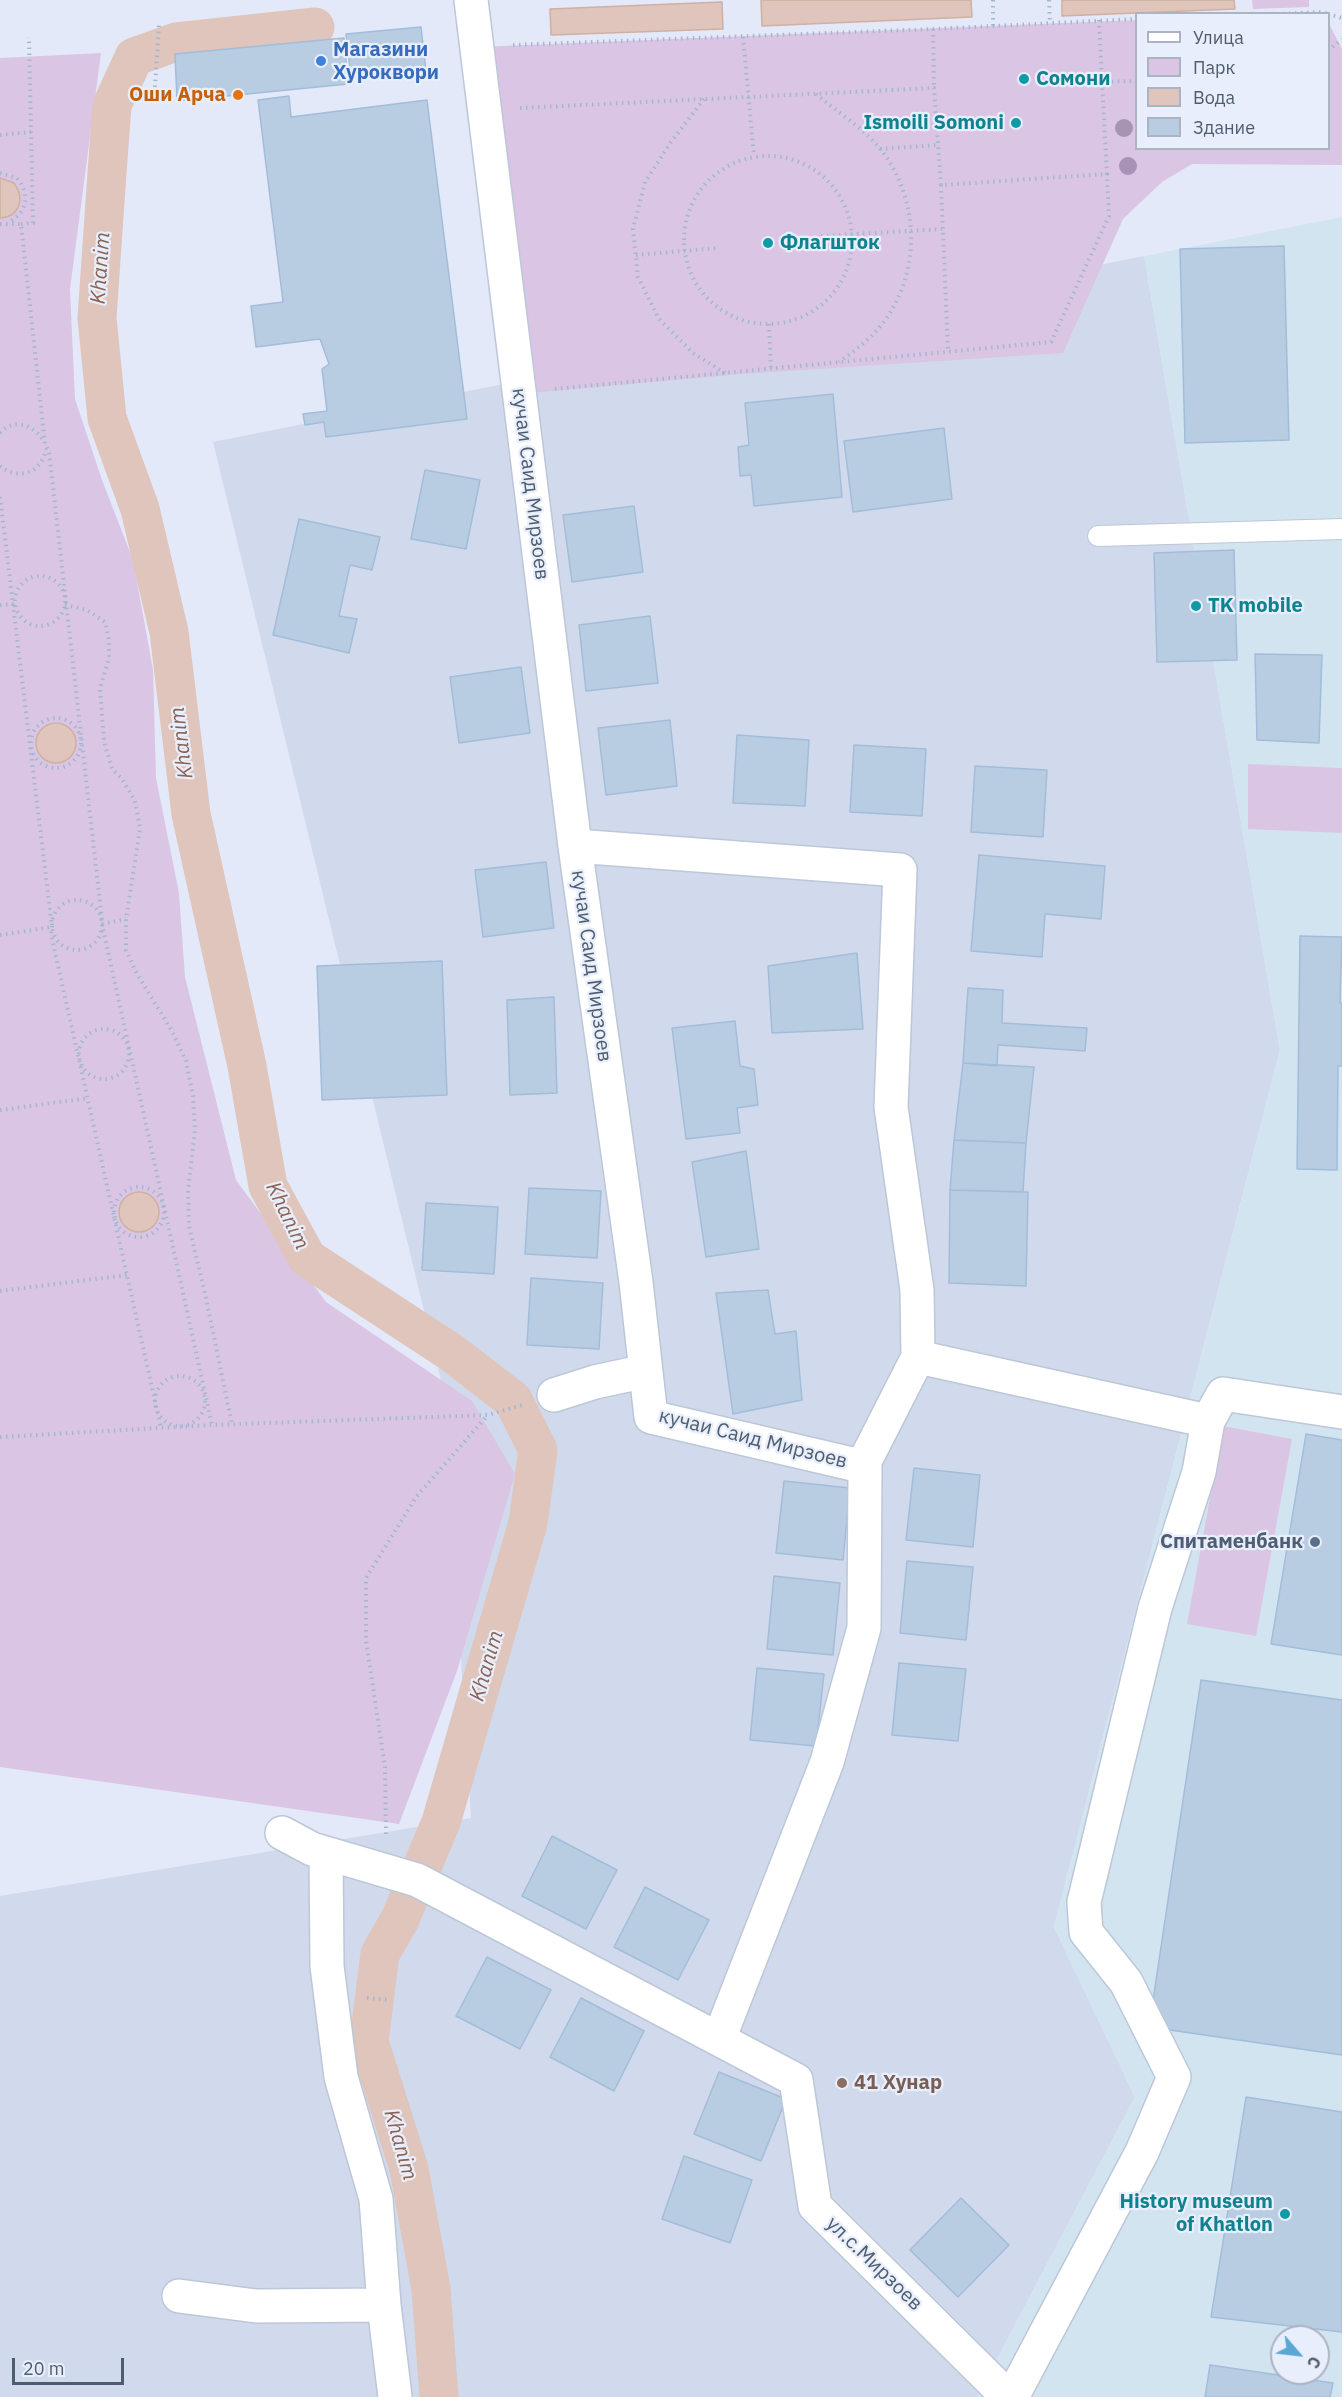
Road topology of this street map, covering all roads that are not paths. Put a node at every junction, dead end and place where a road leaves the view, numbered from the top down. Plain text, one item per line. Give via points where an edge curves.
1 (471, 0) edge
2 (1342, 529) edge
3 (1098, 536) dead end
4 (575, 846) junction
5 (918, 1357) junction
6 (646, 1371) junction
7 (554, 1395) dead end
8 (1342, 1412) edge
9 (1208, 1421) junction
10 (865, 1461) dead end
11 (282, 1833) dead end
12 (326, 1854) junction
13 (719, 2038) junction
14 (179, 2296) dead end
15 (384, 2305) junction
16 (981, 2385) edge
17 (395, 2397) edge
18 (1008, 2397) edge
19 (1012, 2397) edge

1 - 4 street, кучаи Саид Мирзоев
2 - 3 lane
4 - 5 street via 900,870 891,1107 917,1290
4 - 6 street, кучаи Саид Мирзоев
5 - 9 street
5 - 10 street
6 - 7 street
6 - 13 street, кучаи Саид Мирзоев via 651,1417 865,1467 864,1628 827,1762
8 - 9 street via 1223,1394
9 - 19 street via 1199,1472 1155,1608 1084,1902 1086,1932 1126,1982 1174,2077 1142,2152
11 - 12 street
12 - 13 street via 417,1880
12 - 15 street via 327,1966 341,2077 376,2199
13 - 16 street, ул.с.Мирзоев via 796,2080 815,2206
14 - 15 street via 255,2306
15 - 17 street
16 - 18 street, ул.с.Мирзоев

